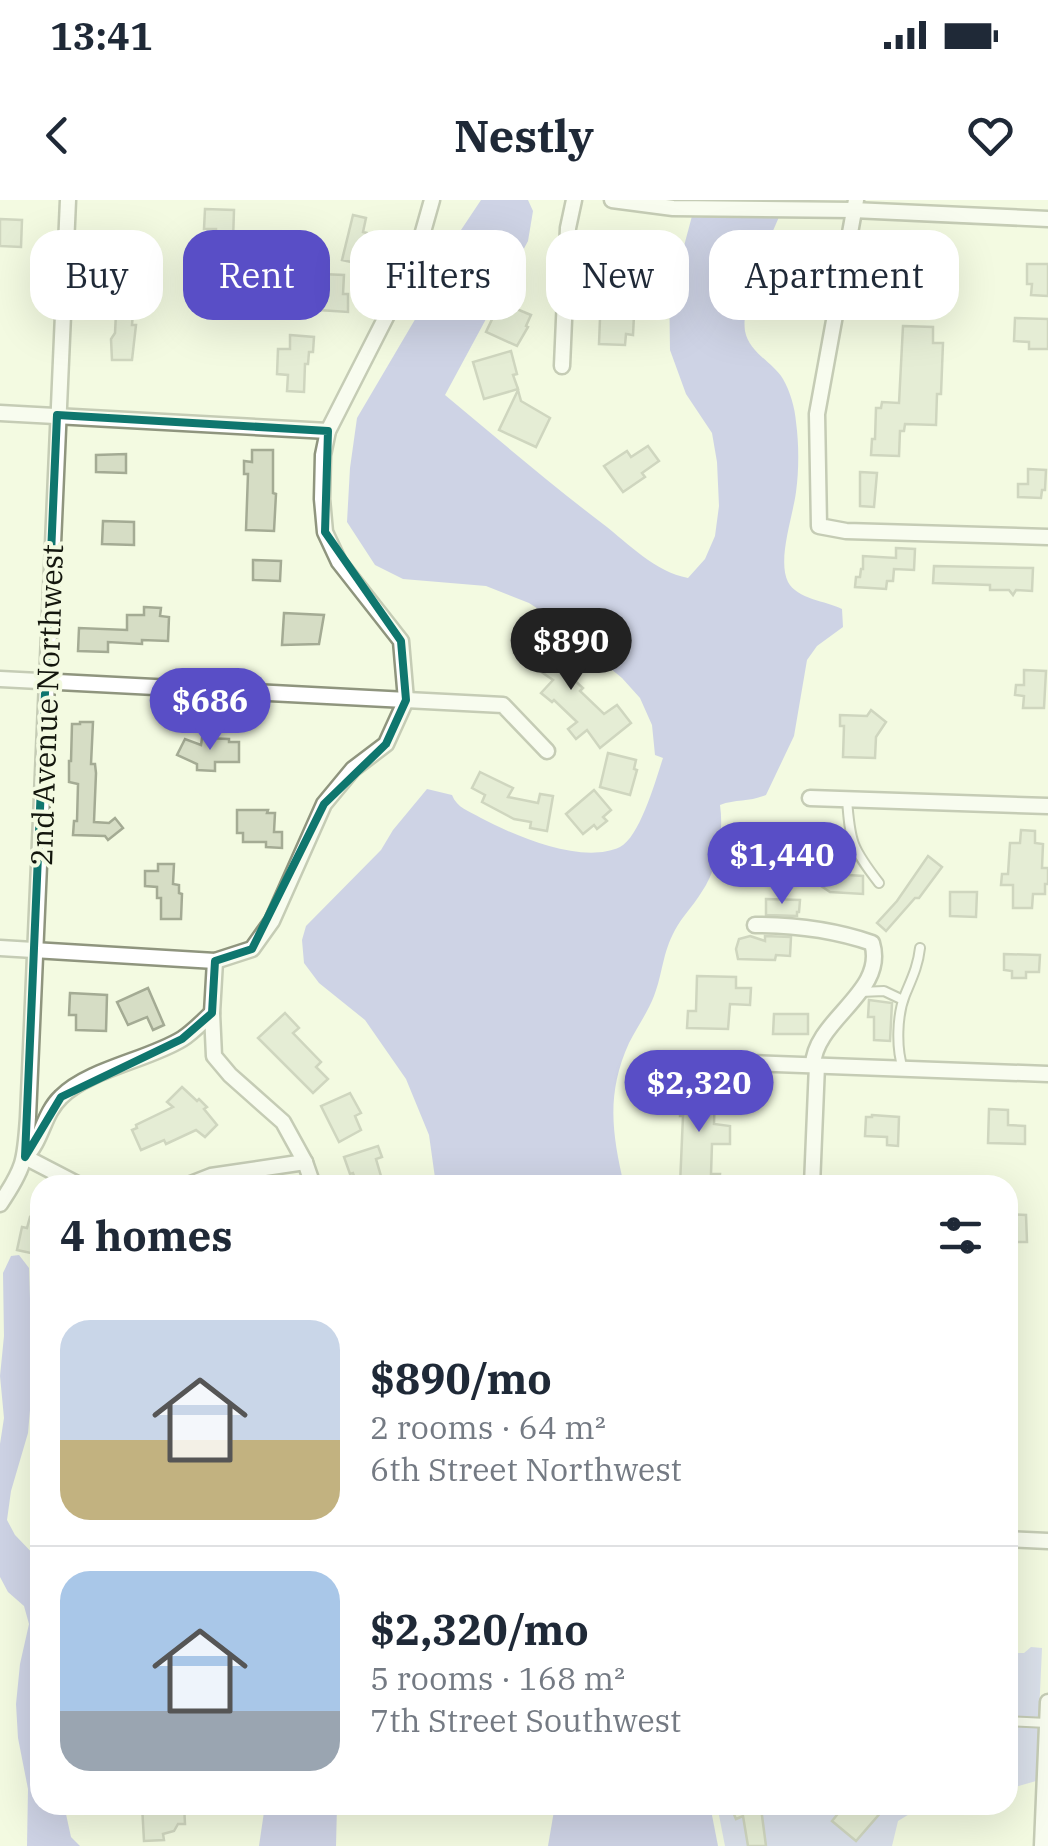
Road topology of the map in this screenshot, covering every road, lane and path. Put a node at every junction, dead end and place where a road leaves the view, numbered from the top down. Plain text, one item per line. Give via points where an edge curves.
1 (68, 200) edge
2 (432, 200) edge
3 (574, 200) edge
4 (612, 200) edge
5 (854, 205) edge
6 (1048, 219) edge
7 (562, 366) dead end
8 (0, 413) edge
9 (58, 415) junction
10 (328, 431) junction
11 (1048, 537) edge
12 (0, 679) edge
13 (47, 680) junction
14 (406, 700) junction
15 (546, 751) dead end
16 (810, 798) dead end
17 (846, 799) junction
18 (1048, 806) edge
19 (879, 883) dead end
20 (755, 924) dead end
21 (0, 948) edge
22 (920, 948) dead end
23 (36, 950) junction
24 (215, 961) junction
25 (859, 992) junction
26 (903, 1000) junction
27 (212, 1013) junction
28 (696, 1062) dead end
29 (815, 1065) junction
30 (903, 1069) junction
31 (1048, 1074) edge
32 (25, 1158) junction
33 (305, 1162) junction
34 (59, 1175) edge
35 (218, 1175) edge
36 (310, 1175) edge
37 (812, 1175) edge
38 (0, 1204) edge
39 (1018, 1540) edge
40 (1048, 1542) edge
41 (1048, 1702) edge
42 (1018, 1722) edge
43 (1047, 1723) edge
44 (1042, 1846) edge

1 - 9 street, 2nd Avenue Northwest
2 - 10 street via 415,260
3 - 7 street
4 - 5 street via 672,208
5 - 6 street
5 - 11 street via 817,414 819,526
8 - 9 street
9 - 10 street
9 - 13 street, 2nd Avenue Northwest
10 - 14 street via 326,532 339,562 400,640
12 - 13 street
13 - 14 street
13 - 23 street, 2nd Avenue Northwest
14 - 15 street via 504,705
14 - 24 street via 386,744 324,804 262,935 252,948
16 - 17 street
17 - 18 street
17 - 19 lane via 854,850
20 - 25 street via 872,943 874,961
21 - 23 street
22 - 26 lane
23 - 24 street
23 - 32 street, 2nd Avenue Northwest
24 - 27 street
25 - 26 lane via 884,991
25 - 29 street via 817,1048
26 - 30 lane
27 - 32 street via 182,1038 60,1097
27 - 33 street via 214,1056 284,1122
28 - 29 street
29 - 30 street
29 - 37 street
30 - 31 street
32 - 34 street
32 - 38 street, 2nd Avenue Northwest
33 - 35 street
33 - 36 street
39 - 40 street
41 - 43 street
42 - 43 lane
43 - 44 street

